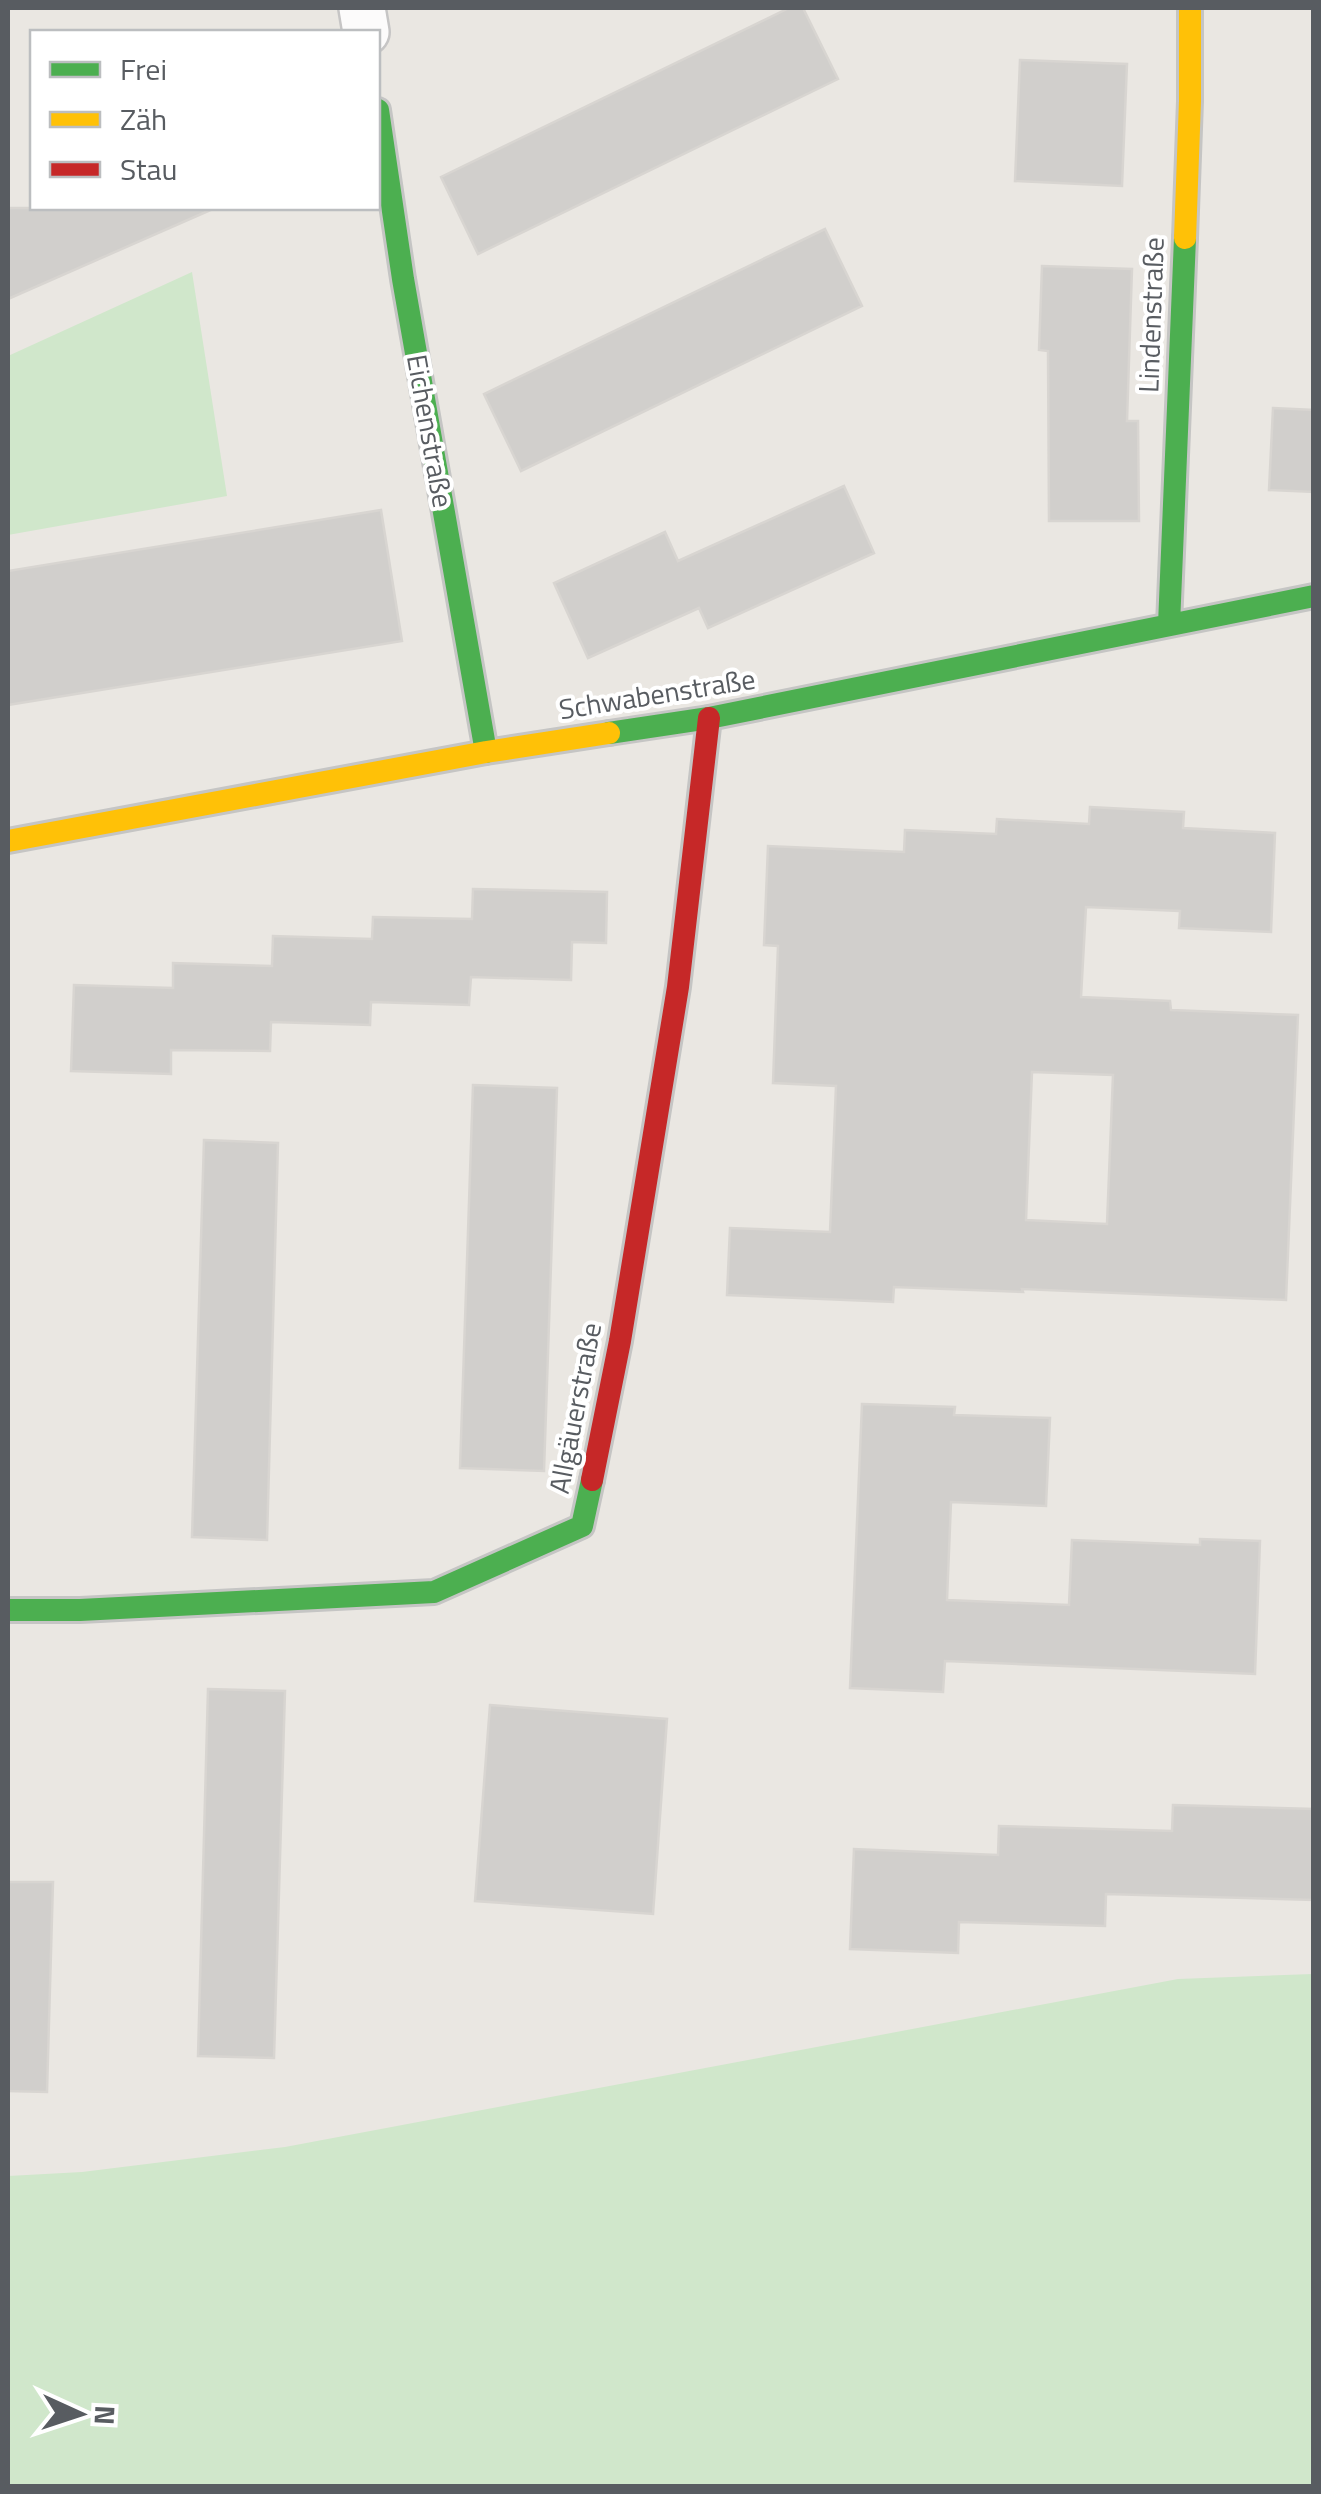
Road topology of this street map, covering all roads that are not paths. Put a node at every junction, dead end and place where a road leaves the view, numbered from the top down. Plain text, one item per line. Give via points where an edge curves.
1 (1190, 8) edge
2 (380, 124) edge
3 (1314, 596) edge
4 (1169, 625) junction
5 (709, 718) junction
6 (486, 752) junction
7 (8, 841) edge
8 (8, 1610) edge

1 - 4 street, Lindenstraße
2 - 6 street, Eichenstraße
3 - 4 street, Schwabenstraße
4 - 5 street, Schwabenstraße
5 - 6 street, Schwabenstraße
5 - 8 street, Allgäuerstraße via 674,1006 620,1340 582,1526 434,1592
6 - 7 street, Schwabenstraße

